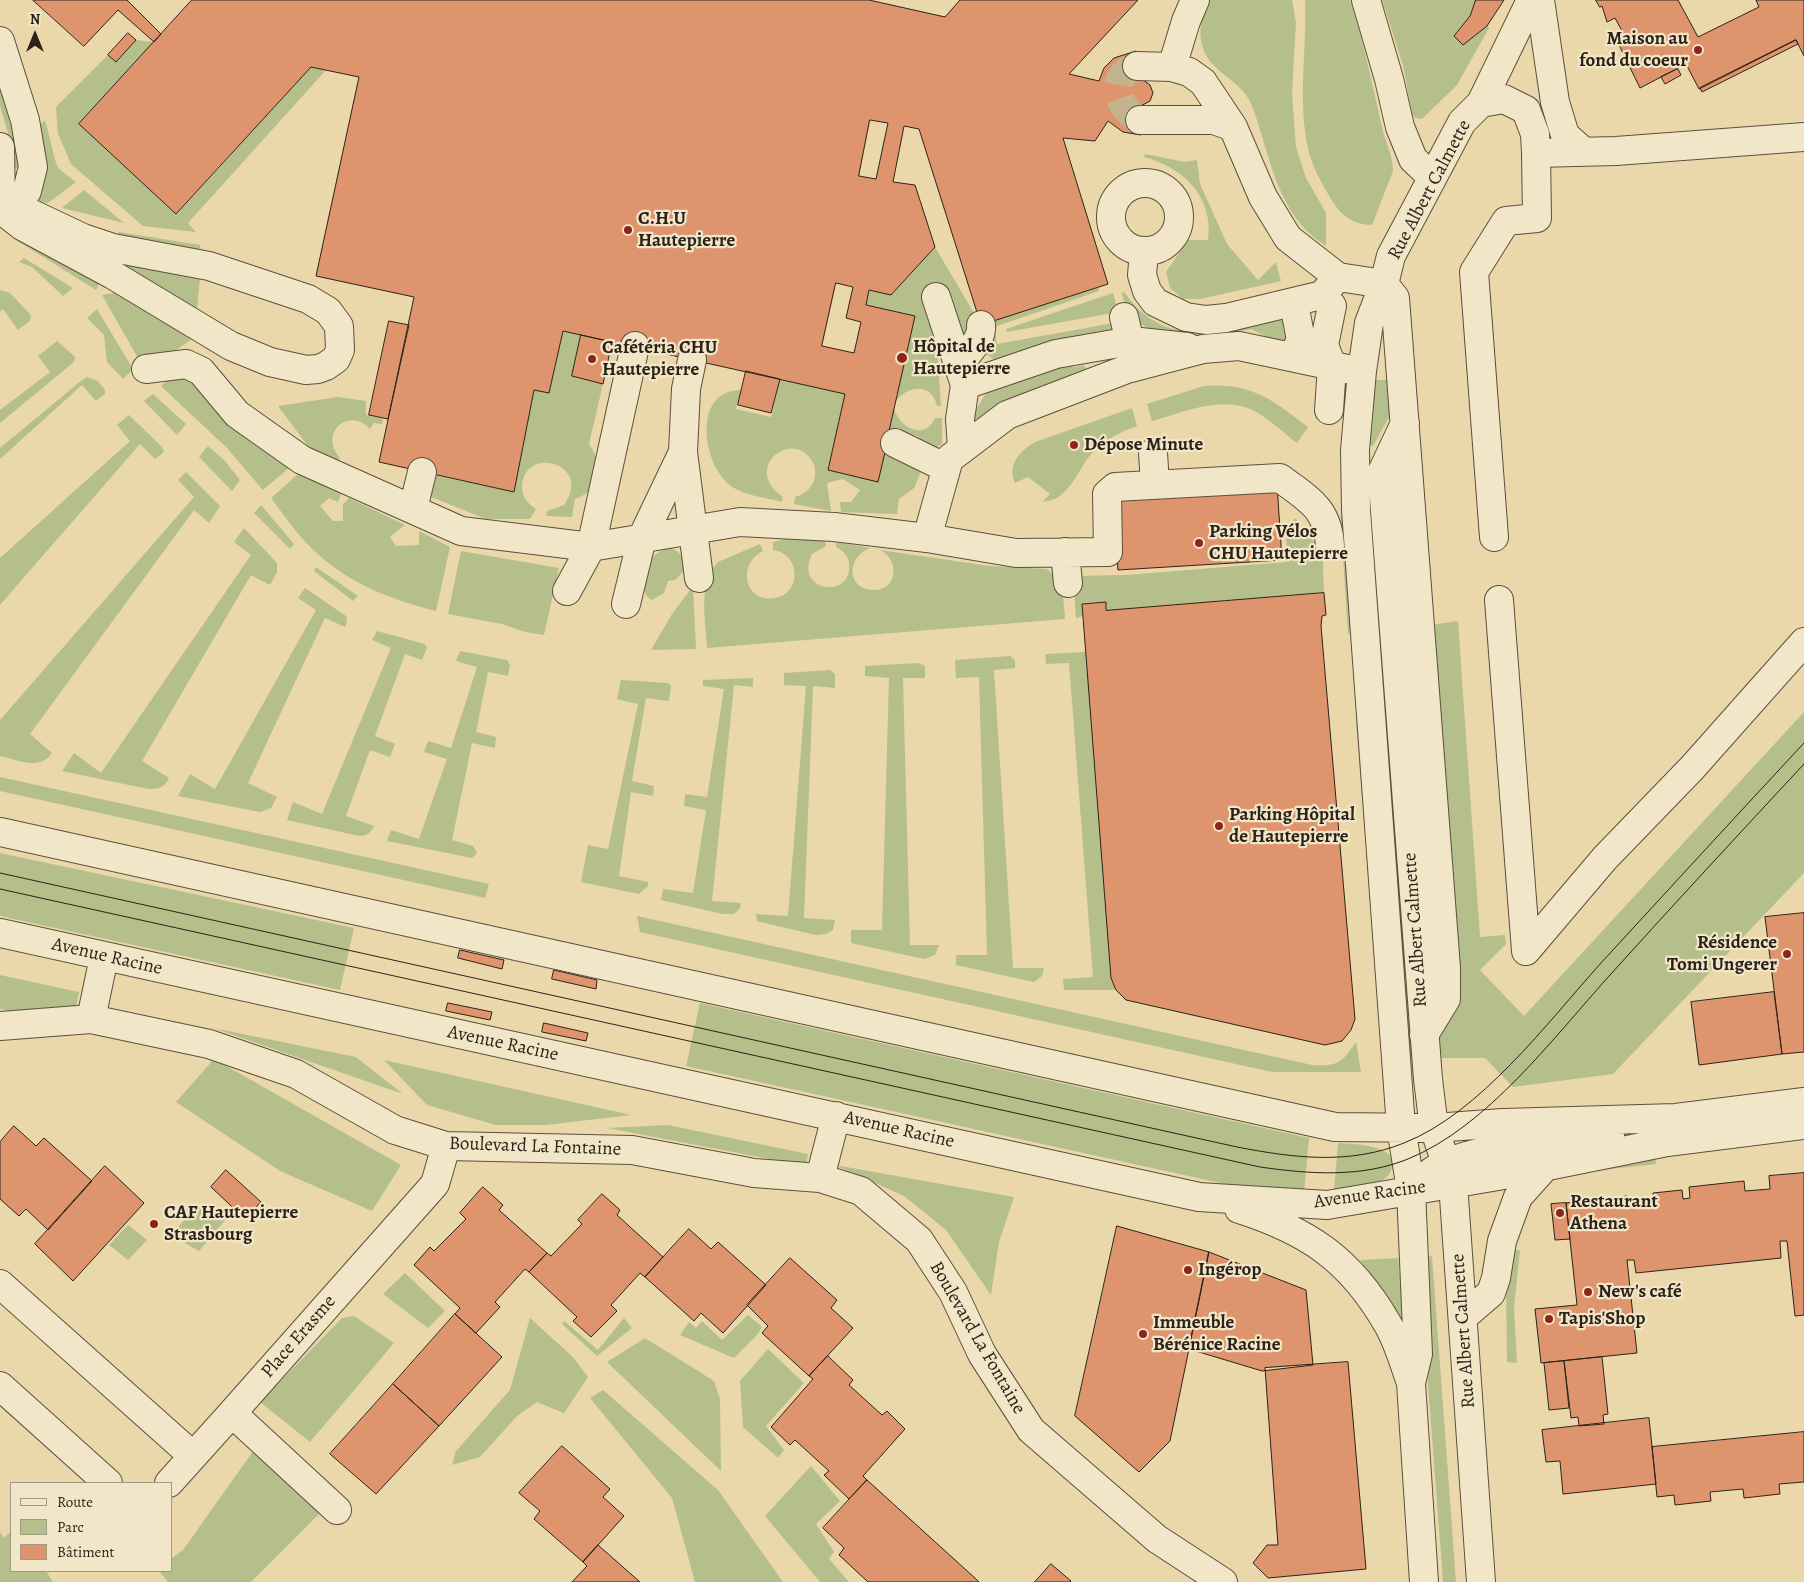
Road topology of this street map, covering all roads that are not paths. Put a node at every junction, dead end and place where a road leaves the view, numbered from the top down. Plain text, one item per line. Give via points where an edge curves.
1 (1195, 0) edge
2 (1366, 0) edge
3 (1531, 0) edge
4 (1540, 0) edge
5 (0, 41) edge
6 (1137, 66) tunnel mouth
7 (1172, 67) junction
8 (1481, 103) junction
9 (1140, 120) tunnel mouth
10 (1233, 127) junction
11 (1804, 137) edge
12 (0, 147) edge
13 (1584, 152) junction
14 (1536, 153) junction
15 (1432, 176) junction
16 (1, 205) edge
17 (1144, 252) dead end
18 (1338, 277) junction
19 (1384, 284) junction
20 (936, 297) dead end
21 (1332, 306) dead end
22 (1296, 309) dead end
23 (981, 325) dead end
24 (1127, 338) junction
25 (635, 346) dead end
26 (1320, 356) junction
27 (692, 360) dead end
28 (146, 369) dead end
29 (962, 375) junction
30 (1329, 410) dead end
31 (1405, 423) junction
32 (895, 443) dead end
33 (683, 452) junction
34 (1153, 453) dead end
35 (954, 458) junction
36 (422, 472) dead end
37 (1156, 484) junction
38 (413, 509) junction
39 (694, 530) junction
40 (1494, 537) dead end
41 (642, 538) junction
42 (926, 538) junction
43 (1330, 546) dead end
44 (591, 547) junction
45 (1065, 552) junction
46 (699, 578) dead end
47 (1068, 583) dead end
48 (567, 591) dead end
49 (1499, 600) dead end
50 (626, 604) dead end
51 (1804, 642) edge
52 (1396, 669) junction
53 (1367, 672) junction
54 (0, 832) edge
55 (0, 933) edge
56 (104, 957) junction
57 (91, 1019) junction
58 (0, 1026) edge
59 (1424, 1035) junction
60 (1804, 1102) edge
61 (836, 1116) junction
62 (1676, 1118) junction
63 (1804, 1125) edge
64 (1401, 1127) junction
65 (1434, 1128) junction
66 (446, 1146) junction
67 (1545, 1167) junction
68 (1449, 1172) junction
69 (820, 1178) junction
70 (1411, 1190) junction
71 (1199, 1197) junction
72 (0, 1284) edge
73 (1463, 1317) junction
74 (1411, 1383) junction
75 (0, 1386) edge
76 (232, 1414) junction
77 (194, 1456) junction
78 (107, 1482) edge
79 (170, 1482) edge
80 (337, 1510) dead end
81 (1222, 1582) edge
82 (1424, 1582) edge
83 (1481, 1582) edge

1 - 7 street
2 - 15 street via 1400,127 1413,159
3 - 8 street
4 - 13 street via 1555,102 1565,135
5 - 16 street via 25,120 33,166 27,191
6 - 7 street
7 - 10 street via 1190,72 1203,82
8 - 14 street, Rue Albert Calmette via 1504,99 1526,110 1535,134
8 - 15 street, Rue Albert Calmette via 1462,122
9 - 10 street via 1214,120
10 - 18 street via 1263,197 1288,238
11 - 13 street
12 - 16 street
13 - 14 street
14 - 40 street via 1537,218 1506,220 1474,272
15 - 19 street, Rue Albert Calmette via 1391,256
16 - 16 street via 8,216 22,226 113,275 231,346 270,362 306,370 326,366 336,359 340,350 339,326 328,311 308,299 209,266 113,248 30,213
17 - 18 street via 1142,275 1147,291 1156,302 1186,317 1206,320 1322,295
18 - 19 street
19 - 31 street, Rue Albert Calmette via 1395,298
19 - 53 street, Rue Albert Calmette via 1369,323 1355,450
20 - 29 street
21 - 26 street
22 - 26 street
23 - 29 street via 982,331
24 - 26 street via 1204,348 1239,346
24 - 29 street
24 - 35 street via 1007,415
25 - 44 street
26 - 30 street
27 - 33 street via 686,389
28 - 38 street via 193,353 201,371 237,414 298,465
29 - 35 street
31 - 52 street, Rue Albert Calmette via 1382,472
31 - 59 street via 1446,968 1446,999
32 - 35 street
33 - 39 street
33 - 41 street
34 - 37 street
35 - 42 street
36 - 38 street
37 - 43 street via 1283,474 1318,507 1325,519
37 - 45 street via 1115,487 1107,494 1108,563
38 - 44 street via 459,540
39 - 41 street
39 - 42 street via 740,522 834,527
39 - 46 street
41 - 44 street
41 - 50 street
42 - 45 street via 1016,553
44 - 48 street
45 - 47 street
49 - 51 street via 1526,951 1605,858 1692,768
52 - 53 street
52 - 59 street, Rue Albert Calmette
53 - 64 street, Rue Albert Calmette
54 - 64 street via 1319,1125
55 - 56 street, Avenue Racine
56 - 57 street
56 - 61 street, Avenue Racine
57 - 58 street, Boulevard La Fontaine
57 - 66 street, Boulevard La Fontaine via 209,1044 296,1074 396,1130
59 - 65 street, Rue Albert Calmette
60 - 62 street
61 - 69 street
61 - 71 street, Avenue Racine
62 - 65 street
62 - 68 street via 1625,1134 1500,1149
63 - 67 street, Avenue Racine via 1667,1142
64 - 65 street
64 - 70 street, Rue Albert Calmette
65 - 68 street, Rue Albert Calmette
66 - 69 street, Boulevard La Fontaine via 632,1150 754,1173
66 - 76 street, Place Erasme via 435,1184
67 - 68 street, Avenue Racine
67 - 73 street via 1518,1198 1502,1241 1491,1293
68 - 70 street, Avenue Racine
68 - 73 street, Rue Albert Calmette
69 - 81 street, Boulevard La Fontaine via 861,1191 919,1240 953,1292 982,1354 1031,1430 1157,1539
70 - 71 street, Avenue Racine via 1327,1205
70 - 74 street, Rue Albert Calmette via 1418,1354
71 - 74 street via 1302,1234 1337,1258 1388,1324
72 - 77 street
73 - 83 street, Rue Albert Calmette
74 - 82 street, Rue Albert Calmette
75 - 78 street
76 - 77 street, Place Erasme
76 - 80 street
77 - 79 street, Place Erasme

